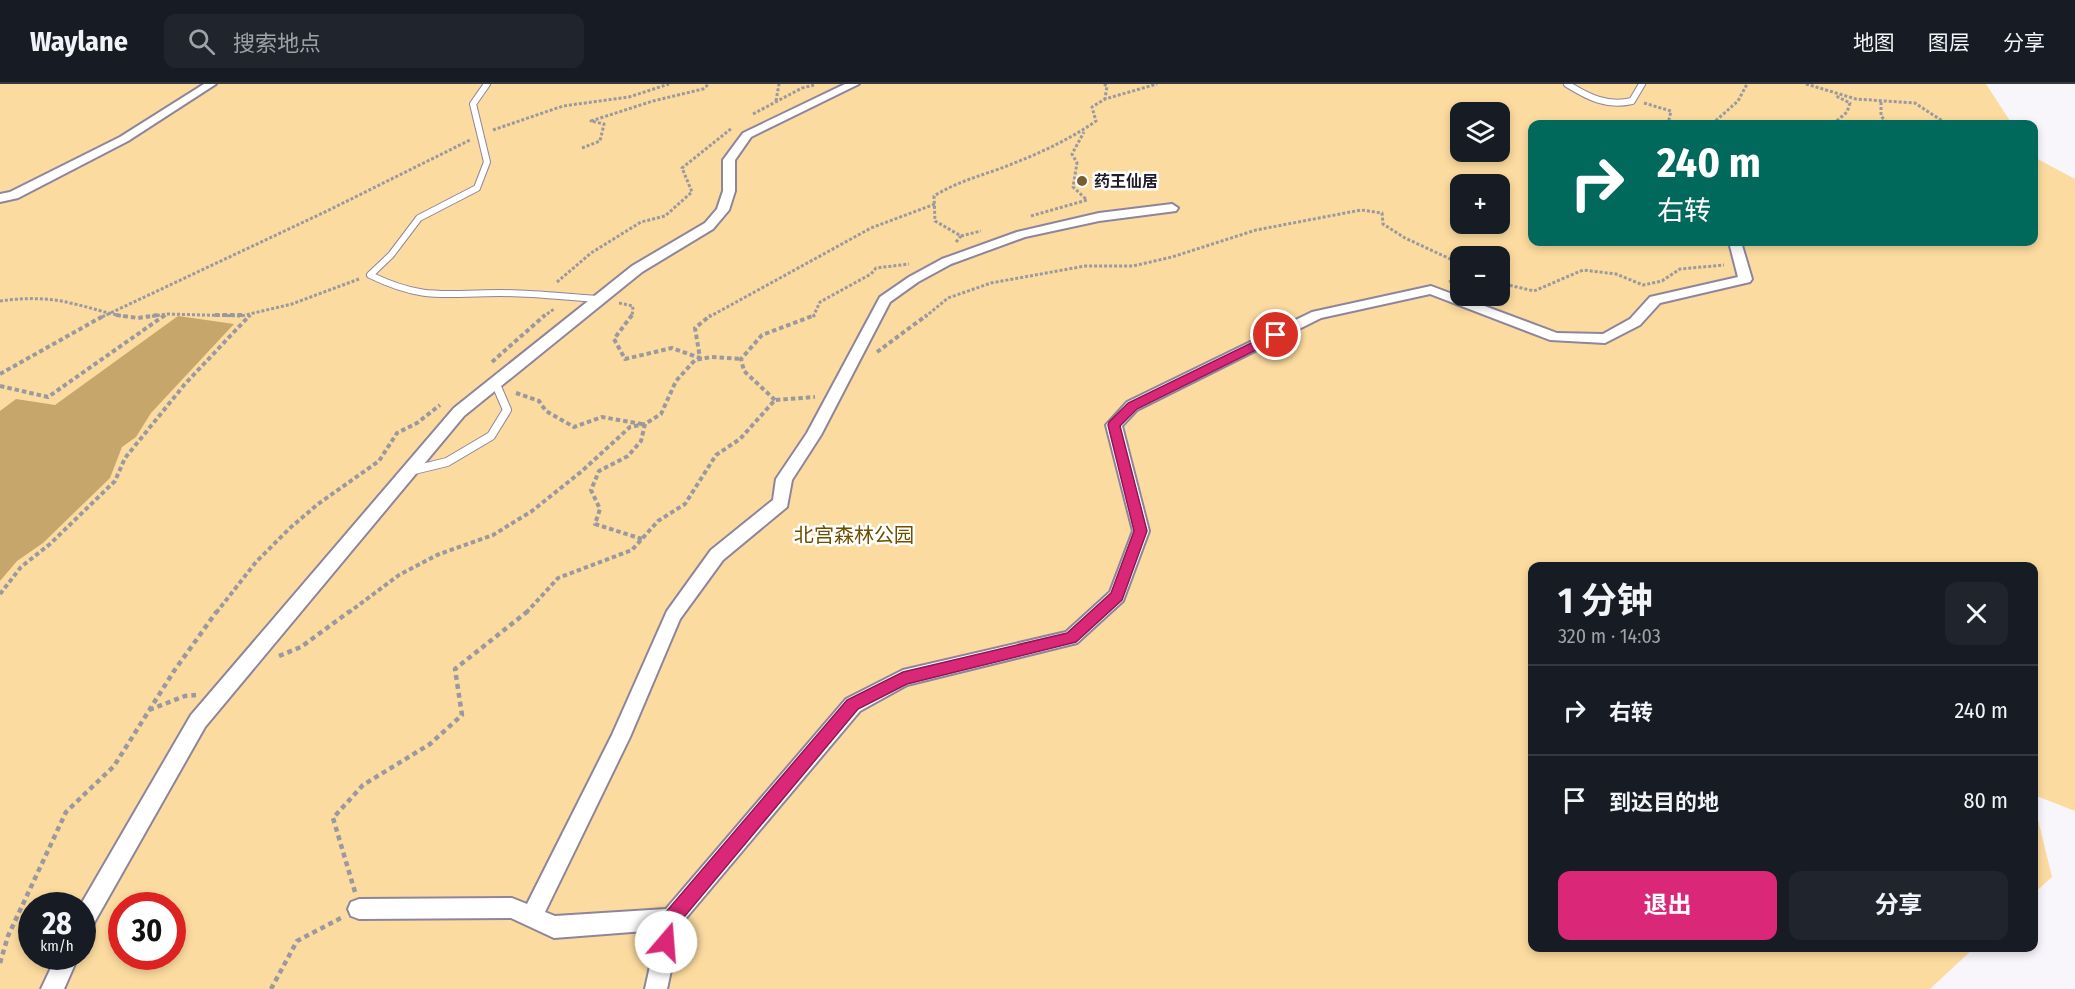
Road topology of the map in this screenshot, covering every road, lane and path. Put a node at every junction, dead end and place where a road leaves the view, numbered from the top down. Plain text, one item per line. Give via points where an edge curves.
1 (211, 84) edge
2 (487, 84) edge
3 (669, 84) edge
4 (710, 84) edge
5 (779, 84) edge
6 (819, 84) edge
7 (854, 84) edge
8 (1104, 84) edge
9 (1157, 84) edge
10 (1567, 84) edge
11 (1642, 84) edge
12 (1747, 84) edge
13 (1806, 84) edge
14 (1830, 93) junction
15 (1105, 99) junction
16 (776, 100) junction
17 (1632, 101) junction
18 (1881, 102) junction
19 (782, 116) junction
20 (745, 119) dead end
21 (1669, 120) edge
22 (1717, 120) edge
23 (1838, 120) edge
24 (1884, 120) edge
25 (1941, 120) edge
26 (736, 126) dead end
27 (1086, 128) junction
28 (481, 135) junction
29 (582, 148) dead end
30 (0, 198) edge
31 (934, 204) junction
32 (1172, 208) dead end
33 (1021, 234) junction
34 (1736, 246) edge
35 (964, 255) junction
36 (1450, 259) edge
37 (918, 263) dead end
38 (1741, 263) junction
39 (370, 275) junction
40 (1510, 286) edge
41 (540, 296) junction
42 (572, 298) junction
43 (597, 299) junction
44 (0, 301) edge
45 (106, 314) junction
46 (167, 314) junction
47 (252, 314) junction
48 (700, 358) junction
49 (741, 359) junction
50 (848, 369) junction
51 (485, 370) dead end
52 (0, 374) edge
53 (496, 384) junction
54 (0, 386) edge
55 (834, 395) junction
56 (446, 400) dead end
57 (775, 400) junction
58 (645, 424) junction
59 (407, 472) junction
60 (642, 539) junction
61 (0, 594) edge
62 (270, 660) dead end
63 (222, 693) junction
64 (148, 711) junction
65 (96, 899) edge
66 (359, 909) junction
67 (532, 917) junction
68 (671, 919) junction
69 (0, 963) edge
70 (61, 970) edge
71 (52, 989) edge
72 (271, 989) edge
73 (656, 989) edge

1 - 30 street via 124,139 14,195
2 - 28 lane via 473,104
3 - 28 path via 629,96 563,106
4 - 29 path via 591,121 604,124 603,132 600,141
5 - 16 path
6 - 16 path
7 - 19 street
8 - 15 path
9 - 15 path
10 - 17 lane via 1591,99 1618,105
11 - 17 lane
12 - 22 path via 1743,95
13 - 14 path
14 - 18 path
14 - 23 path via 1850,103
15 - 27 path via 1092,107 1096,121
16 - 19 path
16 - 20 path
17 - 21 path via 1671,111
18 - 24 path
18 - 25 path via 1915,103
19 - 43 street via 747,135 729,160 729,191 723,210 709,226 637,269
26 - 41 path via 682,168 692,192 665,216 641,222 591,253
27 - 31 path via 1070,140 1000,169 953,182 934,196
27 - 33 path via 1072,154 1077,163 1073,187 1087,200 1035,214 1020,224
28 - 39 lane via 487,162 477,188 419,218
28 - 45 path via 352,200
31 - 35 path via 934,220 961,236 951,246
31 - 48 path via 871,228 710,316 695,328
32 - 33 street via 1084,218
33 - 35 street
34 - 38 street
35 - 50 street via 903,284 885,300
36 - 50 path via 1383,224 1382,213 1360,210 1256,230 1133,266 1084,267 991,283 948,298 895,341
37 - 49 path via 876,268 820,302 815,316 762,335
38 - 40 path via 1680,269 1662,281 1642,285 1616,274 1583,270 1534,291
38 - 68 street via 1745,279 1655,300 1635,322 1605,339 1555,337 1431,290 1317,315 1132,406 1114,425 1141,531 1117,596 1071,638 903,678 853,705
39 - 41 lane via 399,289 433,296
39 - 47 path via 292,304
41 - 42 lane
42 - 43 lane
42 - 51 path via 532,324
43 - 48 path via 633,306 632,318 614,339 626,359 672,348
43 - 53 street
44 - 45 path via 23,298 68,302
45 - 46 path via 138,318
45 - 52 path
46 - 47 path
46 - 54 path via 48,397
47 - 61 path via 124,458 115,481 21,567
48 - 49 path
48 - 58 path via 686,367 666,397 661,414
49 - 57 path via 744,371
50 - 55 street
53 - 58 path via 538,401 546,411 574,428 602,417
53 - 59 street via 459,412
53 - 59 lane via 507,410 491,436 447,462
55 - 57 path
55 - 67 street via 784,479 781,503 717,555 673,616 620,737
56 - 64 path via 398,434 379,461 318,504 256,562
57 - 60 path via 740,439 716,455 685,504 658,521
58 - 60 path via 641,441 628,456 600,471 591,490 600,509 595,524
58 - 62 path via 630,427 582,471 493,535 437,555 399,575 301,647
59 - 63 street
60 - 66 path via 632,550 558,578 531,609 454,669 462,715 430,744 363,785 333,818
63 - 64 path via 185,696
63 - 65 street via 198,722
64 - 69 path via 114,766 66,812 8,936
66 - 67 street via 512,908
66 - 72 path via 297,941
67 - 68 street via 554,927
68 - 73 street
70 - 71 street

